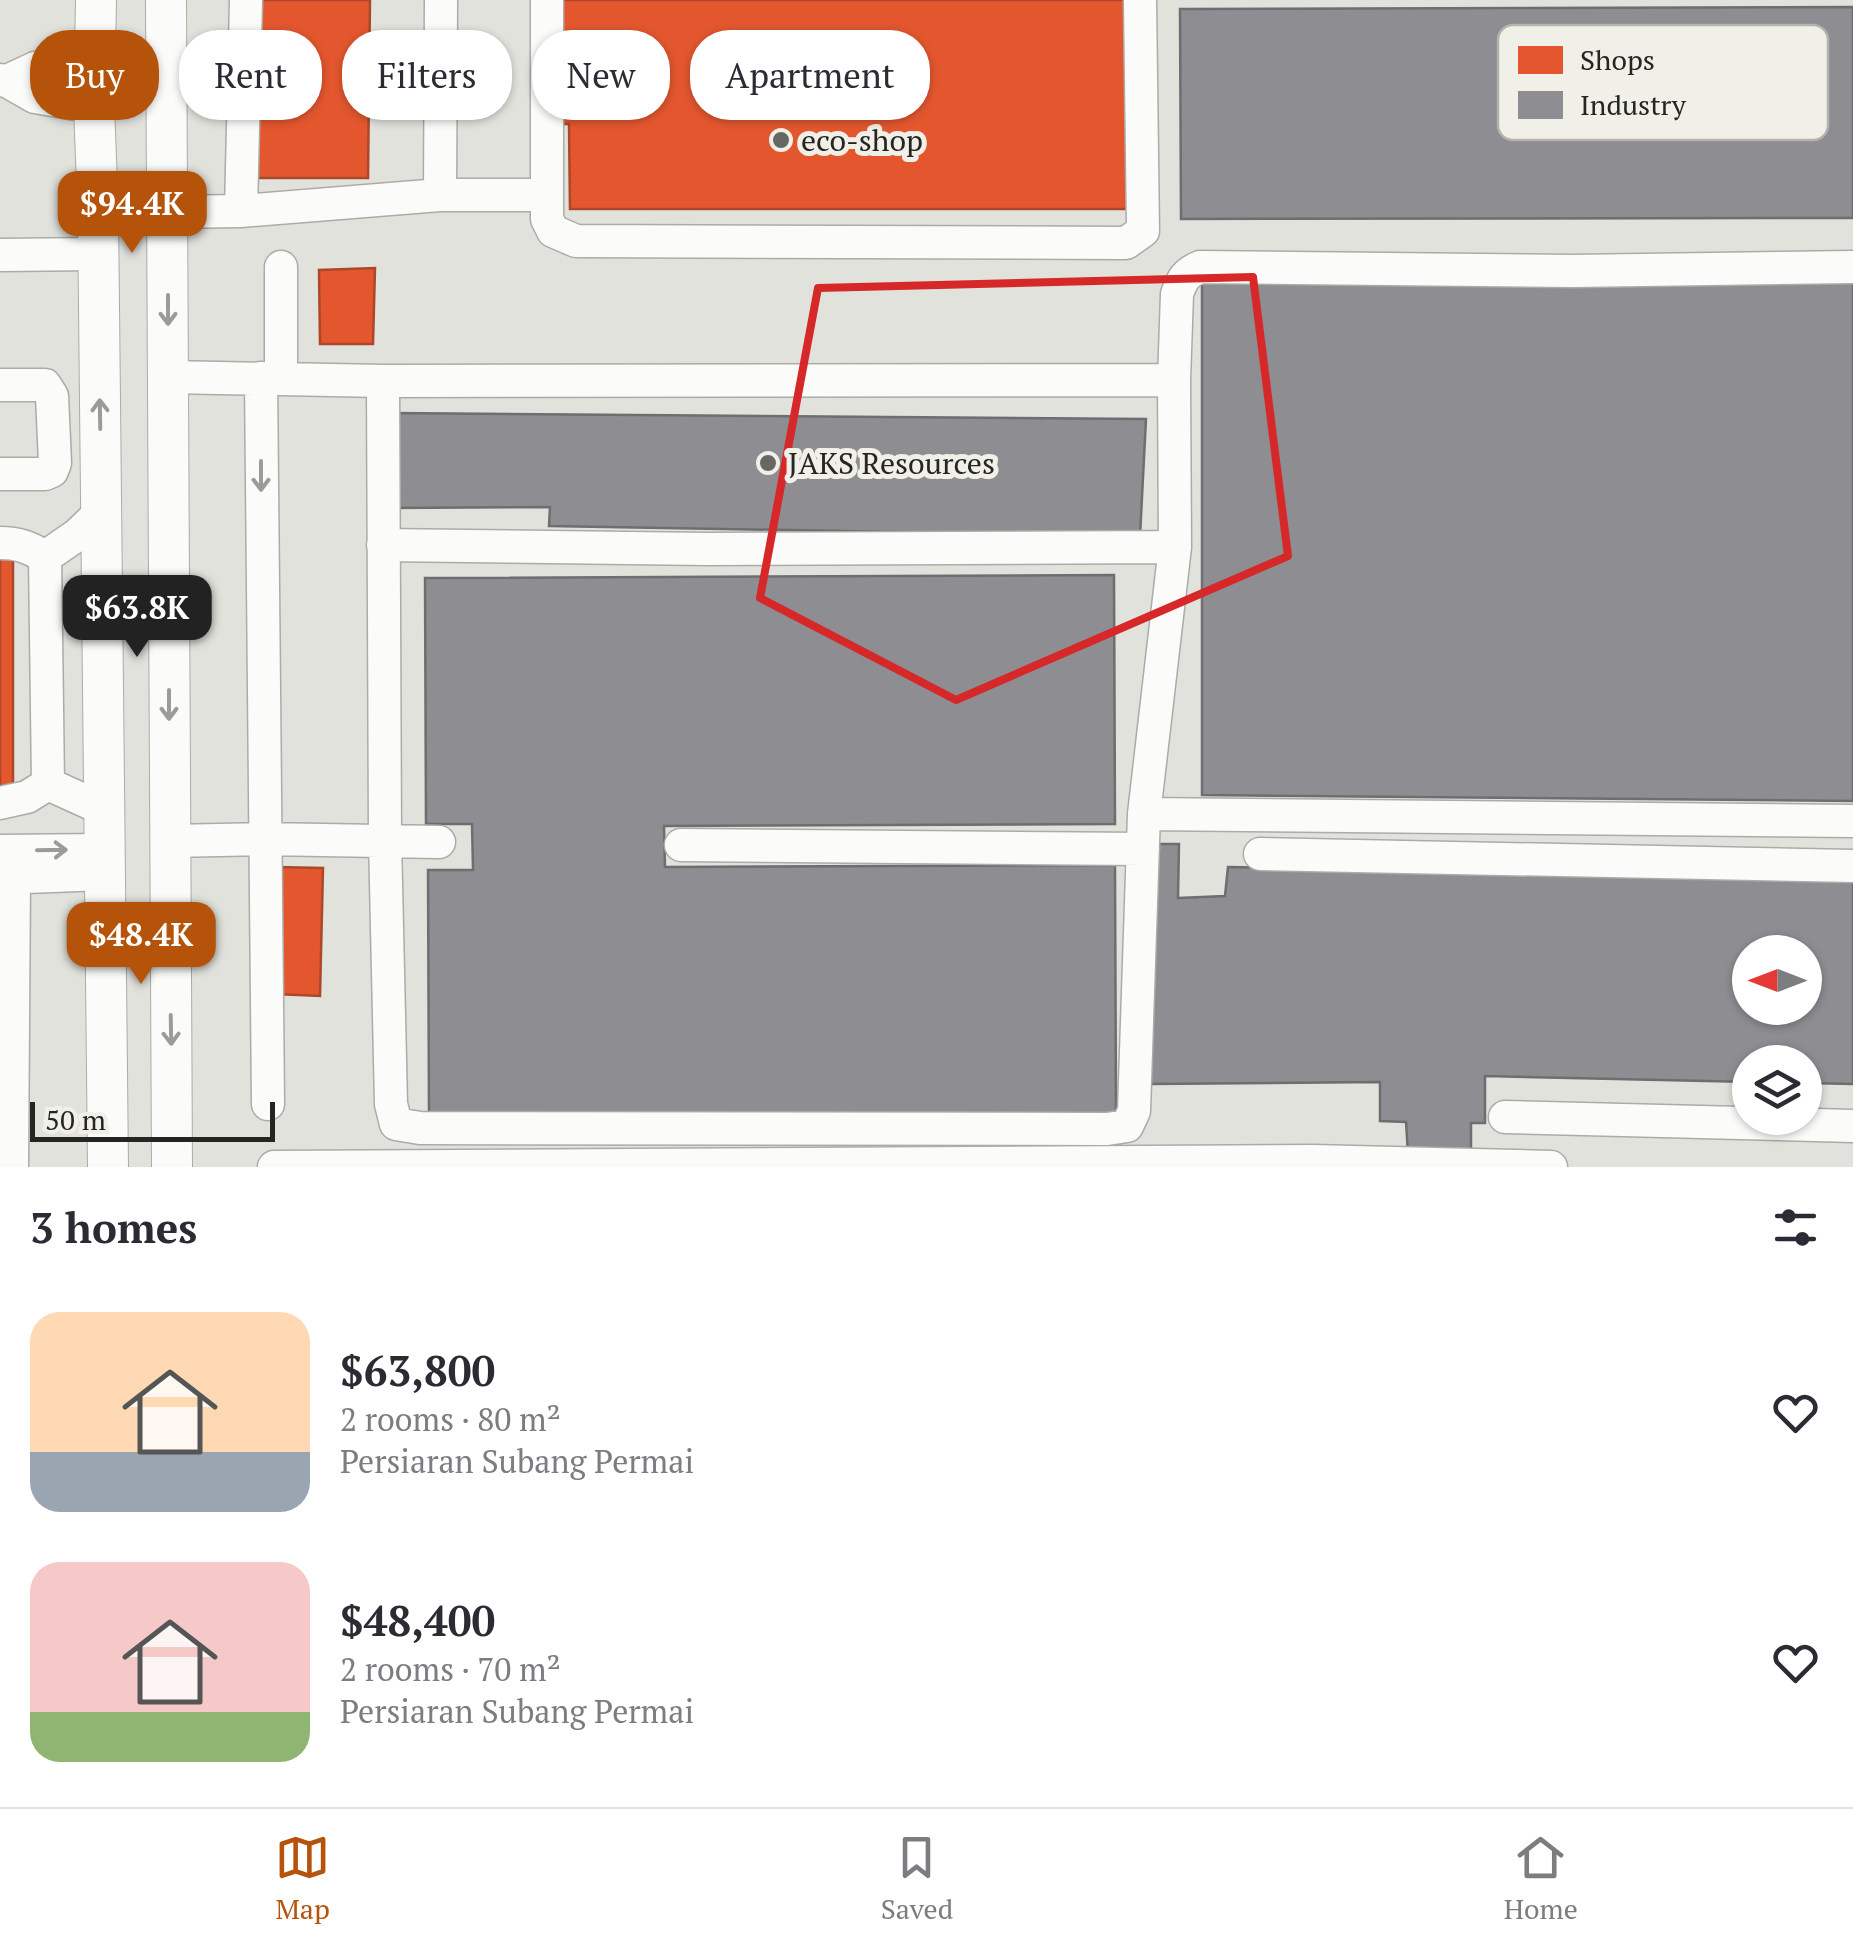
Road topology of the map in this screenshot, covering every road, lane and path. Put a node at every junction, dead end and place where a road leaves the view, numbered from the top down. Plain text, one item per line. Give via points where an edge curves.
1 (96, 0) edge
2 (166, 0) edge
3 (246, 0) edge
4 (441, 0) edge
5 (547, 0) edge
6 (1140, 0) edge
7 (95, 30) edge
8 (30, 70) edge
9 (3, 80) edge
10 (30, 94) edge
11 (94, 120) edge
12 (440, 195) junction
13 (546, 195) junction
14 (241, 210) junction
15 (168, 212) junction
16 (97, 254) junction
17 (0, 255) edge
18 (282, 267) dead end
19 (1853, 267) edge
20 (168, 376) junction
21 (271, 378) junction
22 (1174, 380) junction
23 (383, 381) junction
24 (0, 384) edge
25 (0, 474) edge
26 (101, 512) junction
27 (0, 543) edge
28 (384, 545) junction
29 (1174, 547) junction
30 (45, 557) junction
31 (48, 784) junction
32 (0, 804) edge
33 (103, 809) junction
34 (1144, 814) junction
35 (1853, 821) edge
36 (264, 839) junction
37 (385, 840) junction
38 (169, 841) junction
39 (439, 842) dead end
40 (681, 846) dead end
41 (1142, 849) junction
42 (1260, 854) dead end
43 (105, 862) junction
44 (1853, 866) edge
45 (5, 869) edge
46 (268, 1104) dead end
47 (1505, 1117) dead end
48 (1853, 1126) edge
49 (12, 1167) edge
50 (108, 1167) edge
51 (172, 1167) edge
52 (274, 1167) edge
53 (1551, 1167) edge

1 - 7 main road
2 - 15 main road
3 - 14 lane
4 - 12 lane
5 - 13 lane
6 - 13 lane via 1142,231 1126,243 576,241 554,231
8 - 9 lane
9 - 10 lane
11 - 16 main road
12 - 13 lane
12 - 14 lane
14 - 15 lane
15 -> 20 main road
16 - 17 lane
26 -> 16 main road
18 - 21 lane
19 - 22 lane via 1200,267 1188,272 1177,294
20 - 21 lane
20 -> 38 main road
21 - 23 lane
21 -> 36 lane
22 - 23 lane
22 - 29 lane
23 - 28 lane
24 - 25 lane via 45,385 52,396 55,463 45,474
26 - 30 lane
26 - 33 main road
27 - 30 lane
28 - 29 lane
28 - 37 lane
29 - 34 lane
30 - 31 lane
31 - 32 lane
31 - 33 lane
33 - 43 main road
34 - 35 lane
34 - 41 lane
36 - 37 lane
36 - 38 lane
36 - 46 lane
37 - 39 lane
37 - 41 lane via 390,1104 396,1124 420,1128 1127,1126 1134,1111
38 -> 51 main road
40 - 41 lane
42 - 44 lane
43 - 45 lane
43 - 50 main road
45 - 49 lane
47 - 48 lane
52 - 53 lane

